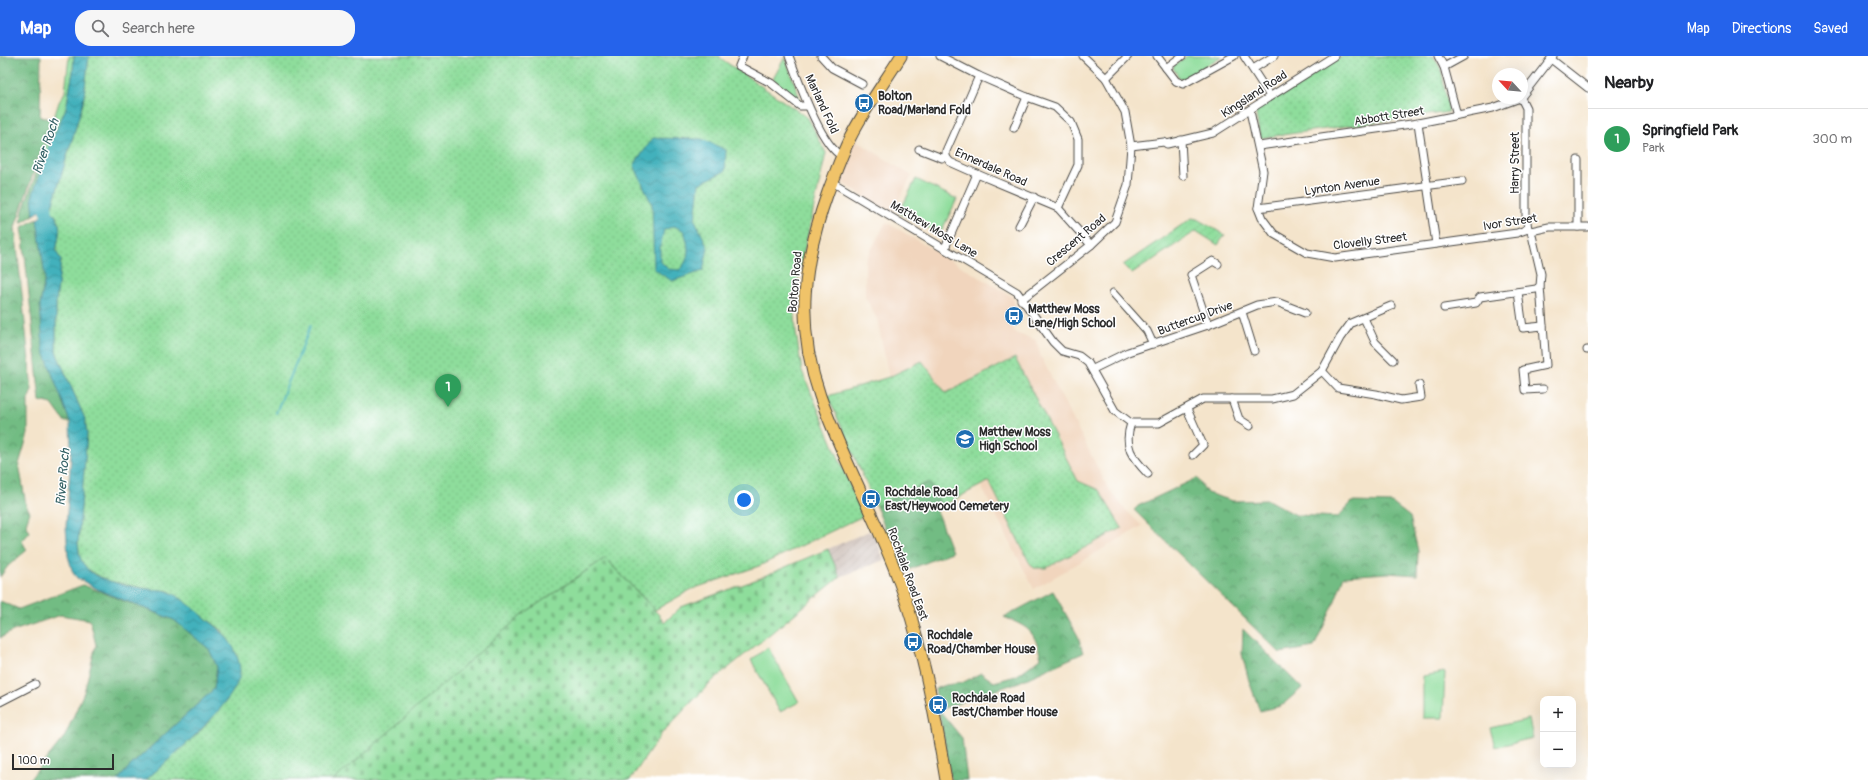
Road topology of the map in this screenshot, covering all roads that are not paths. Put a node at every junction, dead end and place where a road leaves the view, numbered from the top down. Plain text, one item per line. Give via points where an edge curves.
1 (743, 56) edge
2 (789, 56) edge
3 (821, 56) edge
4 (901, 56) edge
5 (940, 56) edge
6 (1084, 56) edge
7 (1128, 56) edge
8 (1157, 56) edge
9 (1182, 56) edge
10 (1234, 56) edge
11 (1244, 56) edge
12 (1274, 56) edge
13 (1334, 56) edge
14 (1438, 56) edge
15 (1464, 56) edge
16 (1552, 57) edge
17 (950, 59) edge
18 (1444, 67) junction
19 (1166, 68) junction
20 (1253, 69) junction
21 (979, 76) junction
22 (1106, 78) junction
23 (862, 84) dead end
24 (1528, 88) edge
25 (1588, 88) edge
26 (1270, 96) junction
27 (1027, 97) junction
28 (1503, 104) edge
29 (1524, 104) edge
30 (808, 106) junction
31 (1250, 111) junction
32 (1457, 115) junction
33 (1418, 123) junction
34 (1014, 128) dead end
35 (1181, 140) junction
36 (1131, 146) junction
37 (1258, 146) junction
38 (919, 149) dead end
39 (842, 156) junction
40 (946, 157) junction
41 (1578, 160) dead end
42 (977, 174) junction
43 (1183, 176) dead end
44 (1462, 181) dead end
45 (832, 182) junction
46 (1428, 185) junction
47 (1034, 197) junction
48 (1058, 208) junction
49 (1258, 208) junction
50 (1019, 226) dead end
51 (1578, 227) junction
52 (1588, 227) edge
53 (1529, 230) junction
54 (1436, 244) junction
55 (1091, 245) junction
56 (945, 248) junction
57 (1218, 264) dead end
58 (1540, 286) junction
59 (1518, 292) junction
60 (1113, 293) dead end
61 (1021, 300) junction
62 (1391, 306) dead end
63 (1444, 308) dead end
64 (1242, 312) junction
65 (1306, 313) dead end
66 (1364, 318) junction
67 (1208, 325) junction
68 (1543, 326) junction
69 (1153, 344) junction
70 (1254, 351) dead end
71 (1393, 360) dead end
72 (1093, 369) junction
73 (1322, 372) junction
74 (1419, 385) dead end
75 (1543, 389) dead end
76 (1232, 399) junction
77 (1187, 409) junction
78 (1131, 423) junction
79 (1250, 426) dead end
80 (1194, 455) dead end
81 (1148, 474) dead end
82 (873, 518) joint
83 (35, 684) dead end
84 (0, 702) edge
85 (946, 780) edge

1 - 30 street via 739,66 771,83 800,106
2 - 30 street, Marland Fold
3 - 23 street via 832,68
4 - 39 highway, Bolton Road via 851,136
5 - 17 street
6 - 22 street, Crescent Road
7 - 22 street
8 - 19 street
9 - 19 street
10 - 19 street via 1183,84 1176,81
11 - 20 street
12 - 20 street
13 - 26 street, Kingsland Road
14 - 18 street
15 - 18 street
16 - 24 street
16 - 25 street
17 - 21 street
18 - 32 street
20 - 26 street
21 - 27 street
21 - 40 street via 946,151
22 - 36 street, Crescent Road via 1124,112
26 - 31 street, Kingsland Road
27 - 34 street
27 - 48 street via 1055,107 1071,122 1078,139 1078,165
28 - 32 street, Abbott Street
29 - 53 street, Harry Street
30 - 39 street, Marland Fold via 832,148
31 - 35 street, Kingsland Road via 1213,133
31 - 37 street
32 - 33 street, Abbott Street
33 - 37 street, Abbott Street
33 - 46 street
35 - 36 street, Kingsland Road via 1167,144 1164,142
35 - 43 street
36 - 55 street, Crescent Road via 1128,184 1115,222
37 - 49 street via 1263,171
38 - 40 street, Ennerdale Road via 942,158
39 - 45 highway, Bolton Road
40 - 42 street, Ennerdale Road via 950,162
41 - 51 street
42 - 47 street, Ennerdale Road
42 - 56 street
44 - 46 street, Lynton Avenue
45 - 56 street, Matthew Moss Lane
45 - 82 highway, Bolton Road via 810,253 804,299 805,332 820,395
46 - 49 street, Lynton Avenue
46 - 54 street
47 - 48 street, Ennerdale Road
47 - 50 street, Ennerdale Road
48 - 55 street, Ennerdale Road
49 - 54 street, Clovelly Street via 1274,234 1307,253 1335,258
51 - 52 street, Ivor Street
51 - 53 street, Ivor Street
53 - 54 street, Ivor Street
53 - 58 street, Harry Street via 1542,274
55 - 61 street, Crescent Road
56 - 61 street, Matthew Moss Lane via 1017,292
57 - 67 street via 1212,261 1191,275
58 - 59 street
58 - 68 street, Harry Street
59 - 63 street via 1480,297 1476,303
59 - 68 street via 1523,328
60 - 69 street via 1147,331
61 - 72 street, Matthew Moss Lane via 1062,351 1079,356
62 - 66 street
64 - 65 street, Buttercup Drive via 1257,305 1276,302
64 - 67 street, Buttercup Drive
64 - 70 street
66 - 71 street via 1375,342
66 - 73 street via 1352,323 1340,338
67 - 69 street, Buttercup Drive
68 - 75 street, Harry Street via 1546,365 1523,370 1525,390
69 - 72 street, Buttercup Drive via 1128,352
72 - 78 street via 1115,411
73 - 74 street via 1338,388 1401,400 1421,397
73 - 76 street via 1293,394 1272,399
76 - 77 street via 1203,399
76 - 79 street via 1239,419
77 - 78 street via 1160,423
77 - 80 street via 1203,445
78 - 81 street via 1127,445 1138,464
82 - 85 highway, Rochdale Road East via 896,571 924,662
83 - 84 street

